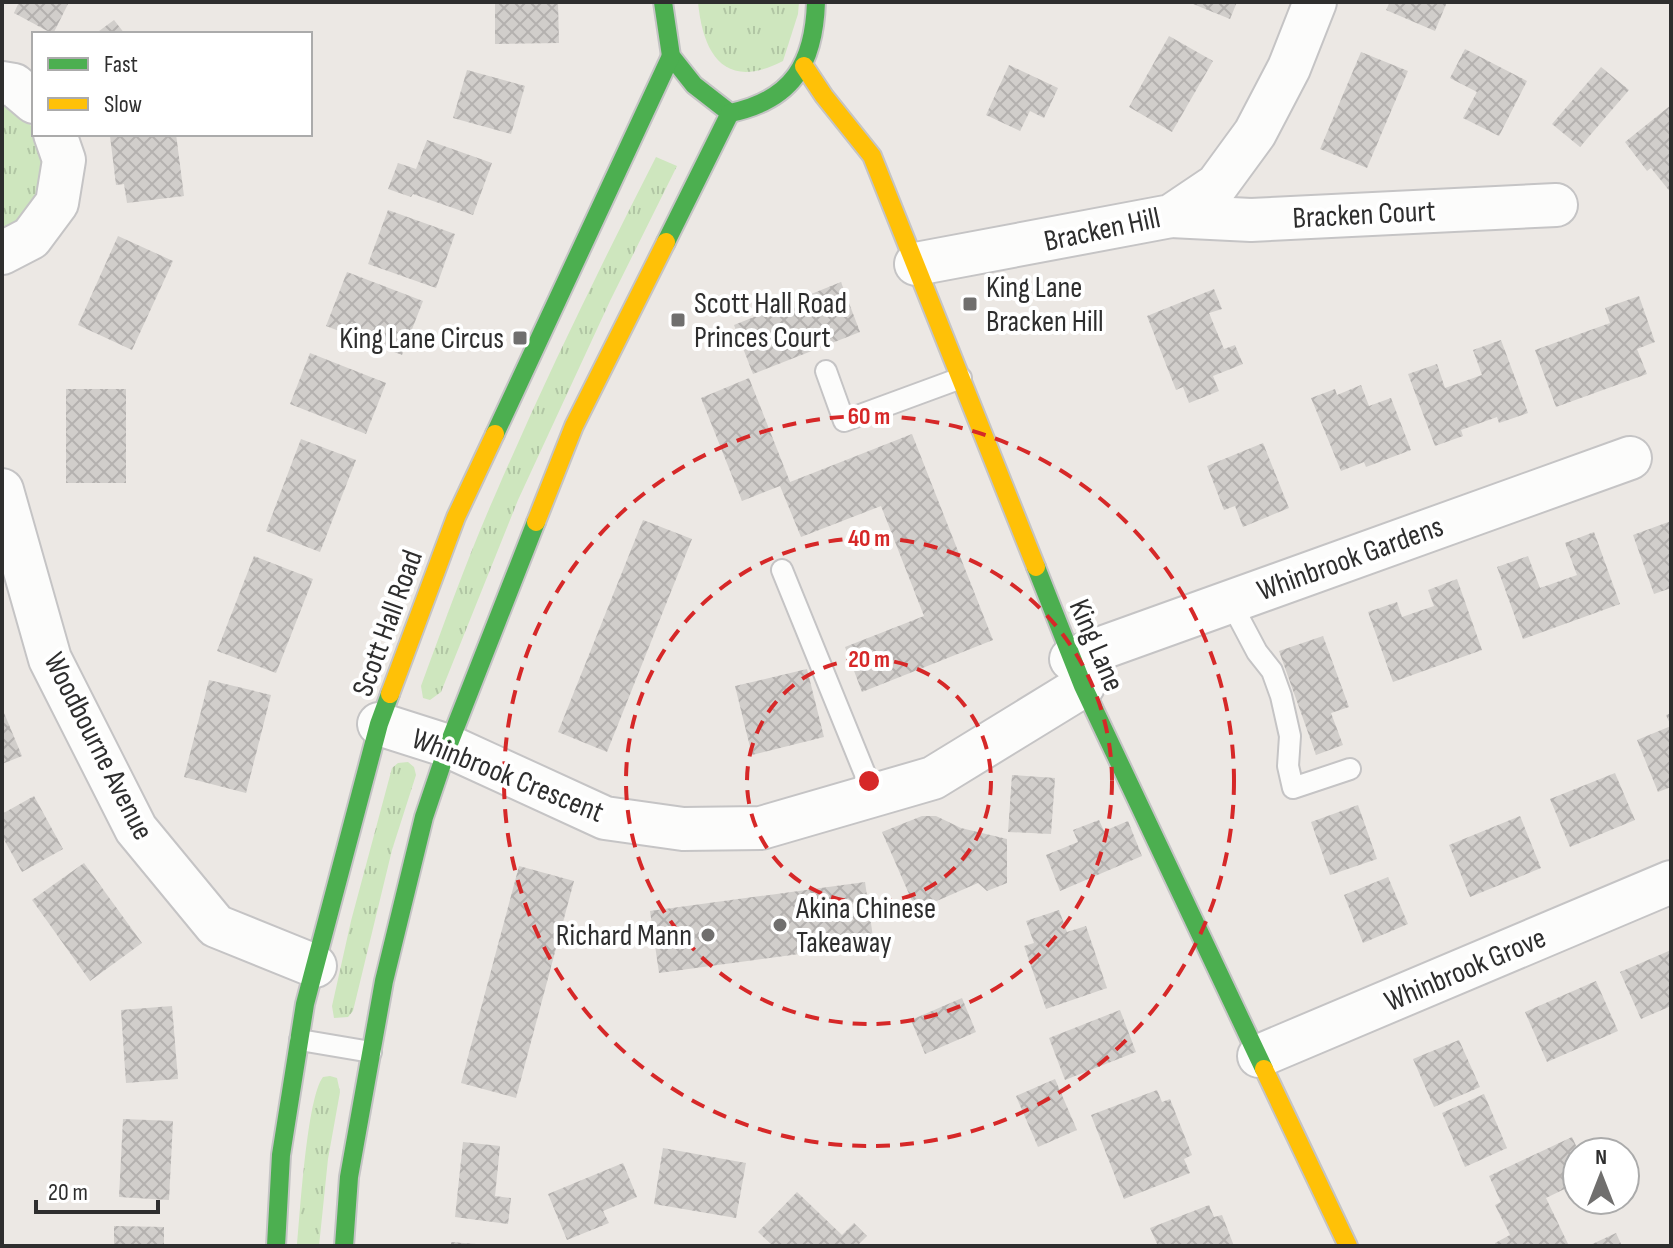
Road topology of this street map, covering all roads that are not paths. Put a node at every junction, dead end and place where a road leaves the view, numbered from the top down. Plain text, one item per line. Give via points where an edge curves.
1 (663, 2) edge
2 (816, 2) edge
3 (1315, 2) edge
4 (671, 56) junction
5 (804, 66) junction
6 (2, 83) edge
7 (32, 100) edge
8 (730, 113) junction
9 (56, 136) edge
10 (1556, 205) dead end
11 (1171, 216) junction
12 (2, 253) edge
13 (916, 264) junction
14 (826, 371) dead end
15 (961, 378) junction
16 (1630, 458) dead end
17 (2, 490) edge
18 (782, 570) dead end
19 (1230, 601) junction
20 (1077, 672) junction
21 (379, 724) junction
22 (448, 746) junction
23 (1350, 769) dead end
24 (874, 796) junction
25 (1671, 882) edge
26 (315, 966) junction
27 (300, 1040) junction
28 (371, 1052) junction
29 (1259, 1056) junction
30 (276, 1246) edge
31 (344, 1246) edge
32 (1348, 1246) edge

1 - 4 main road
2 - 5 main road via 813,44
3 - 11 street, Bracken Hill via 1255,133 1217,185
4 - 8 main road via 694,85
4 - 21 main road, Scott Hall Road via 456,517
5 - 8 main road via 762,104
5 - 13 main road, King Lane via 872,156
6 - 7 street via 14,85
8 - 22 main road via 574,426
9 - 12 street via 64,160 57,203 31,238
10 - 11 street, Bracken Court via 1251,220
11 - 13 street, Bracken Hill
13 - 15 main road, King Lane
14 - 15 lane via 844,421
15 - 20 main road, King Lane
16 - 19 street, Whinbrook Gardens
17 - 26 street, Woodbourne Avenue via 50,659 136,829 216,926
18 - 24 lane
19 - 20 street, Whinbrook Gardens
19 - 23 lane via 1281,696 1293,788
20 - 24 street, Whinbrook Crescent via 933,778
20 - 29 main road, King Lane
21 - 22 street, Whinbrook Crescent
21 - 26 main road, Scott Hall Road
22 - 24 street, Whinbrook Crescent via 605,818 683,829 761,828
22 - 28 main road via 424,817
25 - 29 street, Whinbrook Grove
26 - 27 main road, Scott Hall Road
27 - 28 lane
27 - 30 main road, Scott Hall Road via 281,1155
28 - 31 main road via 349,1177
29 - 32 main road, King Lane

